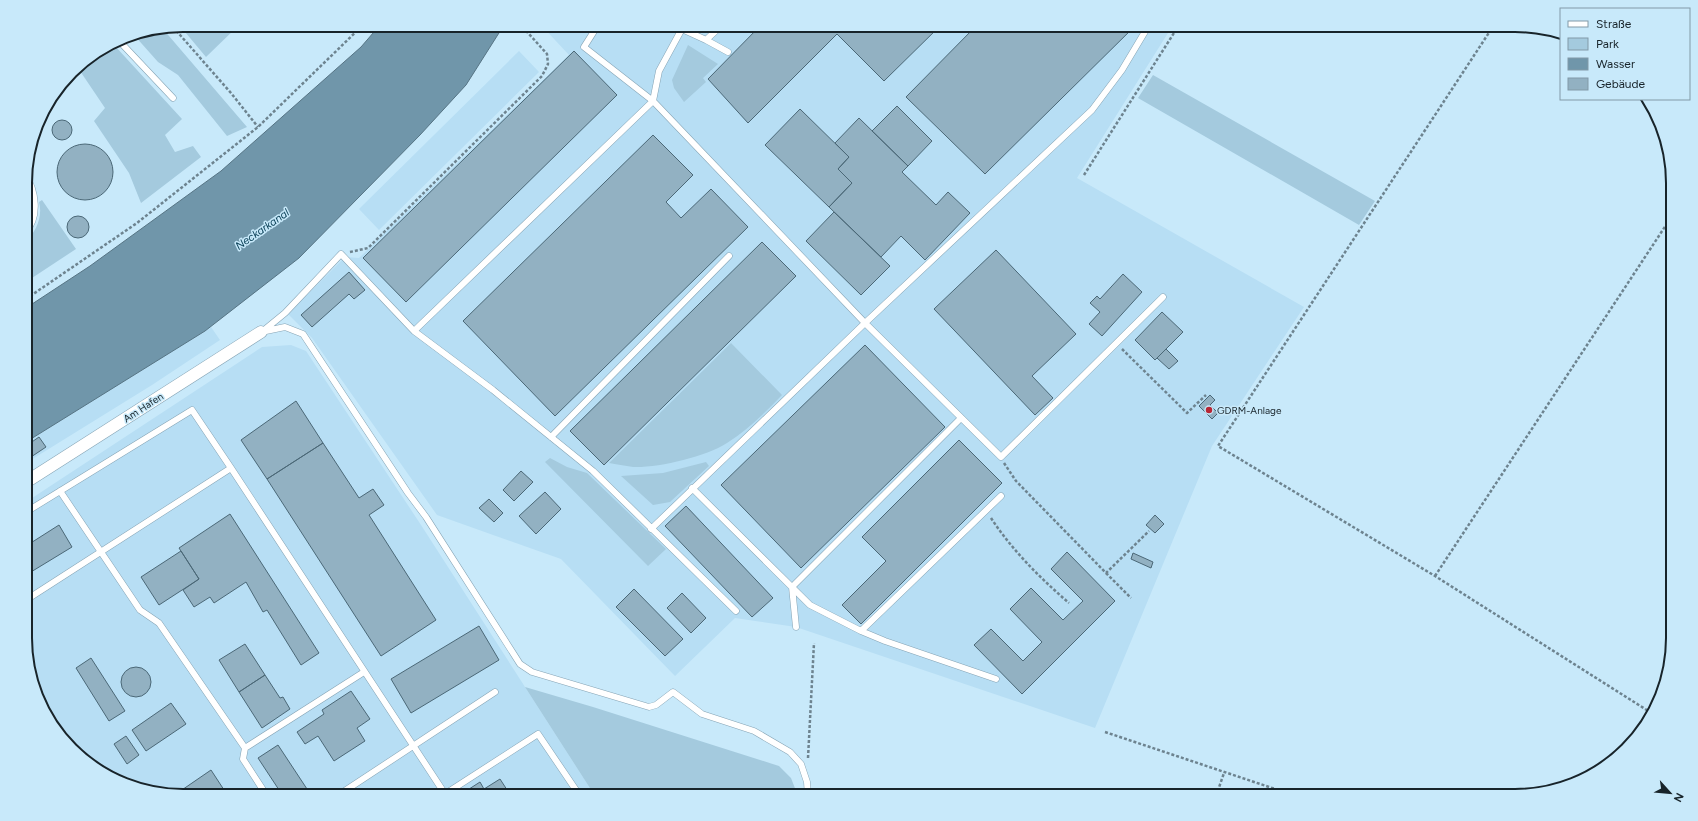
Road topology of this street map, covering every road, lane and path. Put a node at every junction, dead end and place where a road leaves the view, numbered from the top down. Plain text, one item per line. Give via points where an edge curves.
1 (177, 32) edge
2 (356, 32) edge
3 (527, 32) edge
4 (594, 32) edge
5 (680, 32) edge
6 (692, 32) edge
7 (715, 32) edge
8 (1145, 32) edge
9 (1175, 32) edge
10 (1489, 32) edge
11 (706, 40) junction
12 (123, 45) edge
13 (728, 52) dead end
14 (173, 98) dead end
15 (652, 101) junction
16 (258, 127) junction
17 (1084, 175) dead end
18 (32, 191) edge
19 (32, 223) edge
20 (1666, 225) edge
21 (341, 254) junction
22 (729, 256) dead end
23 (32, 295) edge
24 (1163, 297) dead end
25 (865, 323) junction
26 (414, 331) junction
27 (261, 332) junction
28 (1116, 343) junction
29 (1206, 395) dead end
30 (961, 418) junction
31 (551, 436) junction
32 (1001, 457) junction
33 (231, 468) junction
34 (32, 478) edge
35 (692, 488) junction
36 (60, 491) junction
37 (1001, 496) dead end
38 (32, 508) edge
39 (986, 510) junction
40 (651, 529) junction
41 (1149, 531) dead end
42 (101, 552) junction
43 (1106, 573) junction
44 (1435, 576) junction
45 (792, 587) junction
46 (32, 596) edge
47 (1131, 598) dead end
48 (1069, 603) dead end
49 (736, 611) dead end
50 (796, 627) dead end
51 (861, 631) junction
52 (814, 643) dead end
53 (364, 672) junction
54 (996, 679) dead end
55 (495, 692) dead end
56 (1647, 710) edge
57 (1105, 732) dead end
58 (413, 746) junction
59 (245, 748) junction
60 (808, 759) dead end
61 (1224, 772) junction
62 (262, 789) edge
63 (348, 789) edge
64 (439, 789) edge
65 (452, 789) edge
66 (575, 789) edge
67 (808, 789) edge
68 (1218, 789) edge
69 (1275, 789) edge

1 - 16 path
2 - 16 path
3 - 21 path via 547,54 548,64 542,76 368,248
4 - 15 lane via 584,47
5 - 15 lane via 660,71
6 - 11 lane
7 - 11 lane
8 - 25 lane via 1122,70 1092,110
9 - 17 path
10 - 44 path via 1218,446
11 - 13 lane
12 - 14 lane
15 - 25 lane
15 - 26 lane
16 - 23 path via 137,223
18 - 19 lane via 36,205
20 - 44 path
21 - 26 lane
21 - 27 lane, Am Hafen via 285,313
22 - 31 lane
24 - 28 lane
25 - 30 lane
25 - 35 lane
26 - 31 lane
27 - 34 street, Am Hafen
27 - 67 lane, Am Hafen via 285,327 303,334 426,517 520,664 532,672 649,707 656,705 673,692 702,714 754,731 790,752 800,764
28 - 29 path via 1187,413
28 - 32 lane
30 - 32 lane
30 - 45 lane
31 - 40 lane via 593,471
32 - 43 path via 1016,481
33 - 36 lane via 192,410
33 - 42 lane
33 - 53 lane
35 - 40 lane
35 - 45 lane
36 - 38 lane
36 - 42 lane
37 - 39 lane
39 - 48 path via 1019,554
39 - 51 lane
40 - 49 lane
41 - 43 path
42 - 46 lane
42 - 59 lane via 140,610 159,623
43 - 47 path
44 - 56 path
45 - 50 lane
45 - 51 lane via 810,605
51 - 54 lane
52 - 60 path
53 - 58 lane
53 - 59 lane
55 - 58 lane
57 - 61 path
58 - 63 lane
58 - 64 lane
59 - 62 lane via 243,759
61 - 68 path
61 - 69 path
65 - 66 lane via 538,734

